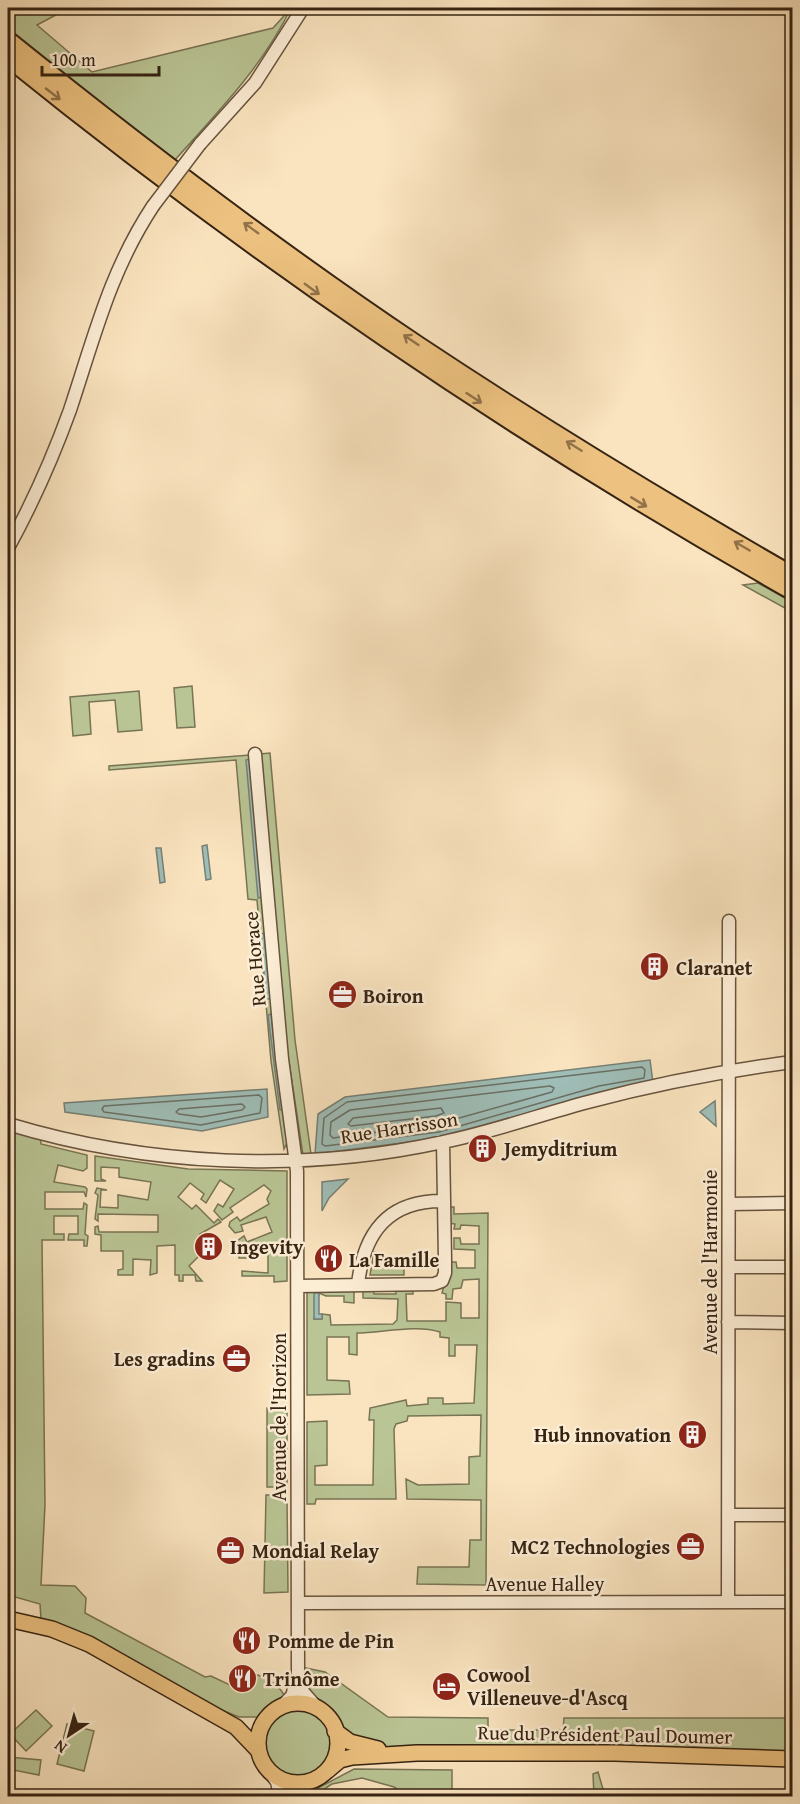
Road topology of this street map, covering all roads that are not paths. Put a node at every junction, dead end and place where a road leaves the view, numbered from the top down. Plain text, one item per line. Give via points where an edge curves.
1 (303, 8) edge
2 (8, 40) edge
3 (8, 58) edge
4 (8, 548) edge
5 (792, 575) edge
6 (792, 591) edge
7 (255, 754) dead end
8 (729, 921) dead end
9 (792, 1062) edge
10 (729, 1072) junction
11 (8, 1124) edge
12 (443, 1142) junction
13 (296, 1160) junction
14 (444, 1201) junction
15 (792, 1203) edge
16 (729, 1204) junction
17 (729, 1267) junction
18 (792, 1267) edge
19 (358, 1284) junction
20 (298, 1286) junction
21 (728, 1322) junction
22 (792, 1323) edge
23 (728, 1515) junction
24 (792, 1515) edge
25 (728, 1602) junction
26 (792, 1602) edge
27 (298, 1603) junction
28 (8, 1619) edge
29 (8, 1625) edge
30 (114, 1659) junction
31 (298, 1674) junction
32 (186, 1698) junction
33 (319, 1710) junction
34 (276, 1711) junction
35 (336, 1731) junction
36 (258, 1750) junction
37 (417, 1753) junction
38 (792, 1759) edge
39 (327, 1771) junction
40 (270, 1772) junction
41 (305, 1782) junction
42 (280, 1797) edge
43 (288, 1797) edge

1 - 4 street, bridge via 255,83 200,144 130,243 111,281 66,421
5 -> 2 highway via 607,466 393,328 218,203
3 -> 6 highway via 195,204 361,323 595,475
7 - 13 street, Rue Horace via 282,1059
8 - 10 street, Avenue de l'Harmonie
9 - 10 street, Rue Harrisson
10 - 12 street, Rue Harrisson via 615,1095
10 - 16 street, Avenue de l'Harmonie
11 - 13 street, Rue Harrisson via 144,1153 207,1159
12 - 13 street, Rue Harrisson
12 - 14 street
13 - 20 street, Avenue de l'Horizon
14 - 19 street via 407,1206 382,1223 366,1249
14 - 19 street via 445,1273 441,1281
15 - 16 street
16 - 17 street, Avenue de l'Harmonie
17 - 18 street
17 - 21 street, Avenue de l'Harmonie
19 - 20 street
20 - 27 street, Avenue de l'Horizon
21 - 22 street
21 - 23 street, Avenue de l'Harmonie
23 - 24 street
23 - 25 street, Avenue de l'Harmonie
25 - 26 street, Avenue Halley
25 - 27 street, Avenue Halley
27 - 31 street, Avenue de l'Horizon
28 - 30 main road via 68,1634
29 - 30 main road via 57,1637
30 - 32 main road
31 - 33 street, Avenue de l'Horizon via 303,1692
31 - 34 street, Avenue de l'Horizon via 294,1691
32 - 34 main road via 244,1721 261,1719
32 - 36 main road via 243,1732
33 - 34 main road via 302,1704
33 - 35 main road
34 - 36 main road via 261,1728
35 - 37 main road, Rue du Président Paul Doumer via 345,1740 362,1746
35 - 39 main road via 337,1752
36 - 40 main road
37 - 38 main road, Rue du Président Paul Doumer via 627,1753
37 - 39 main road, Rue du Président Paul Doumer via 352,1756
39 - 41 main road
40 - 41 main road via 289,1782
40 - 42 street
41 - 43 street

